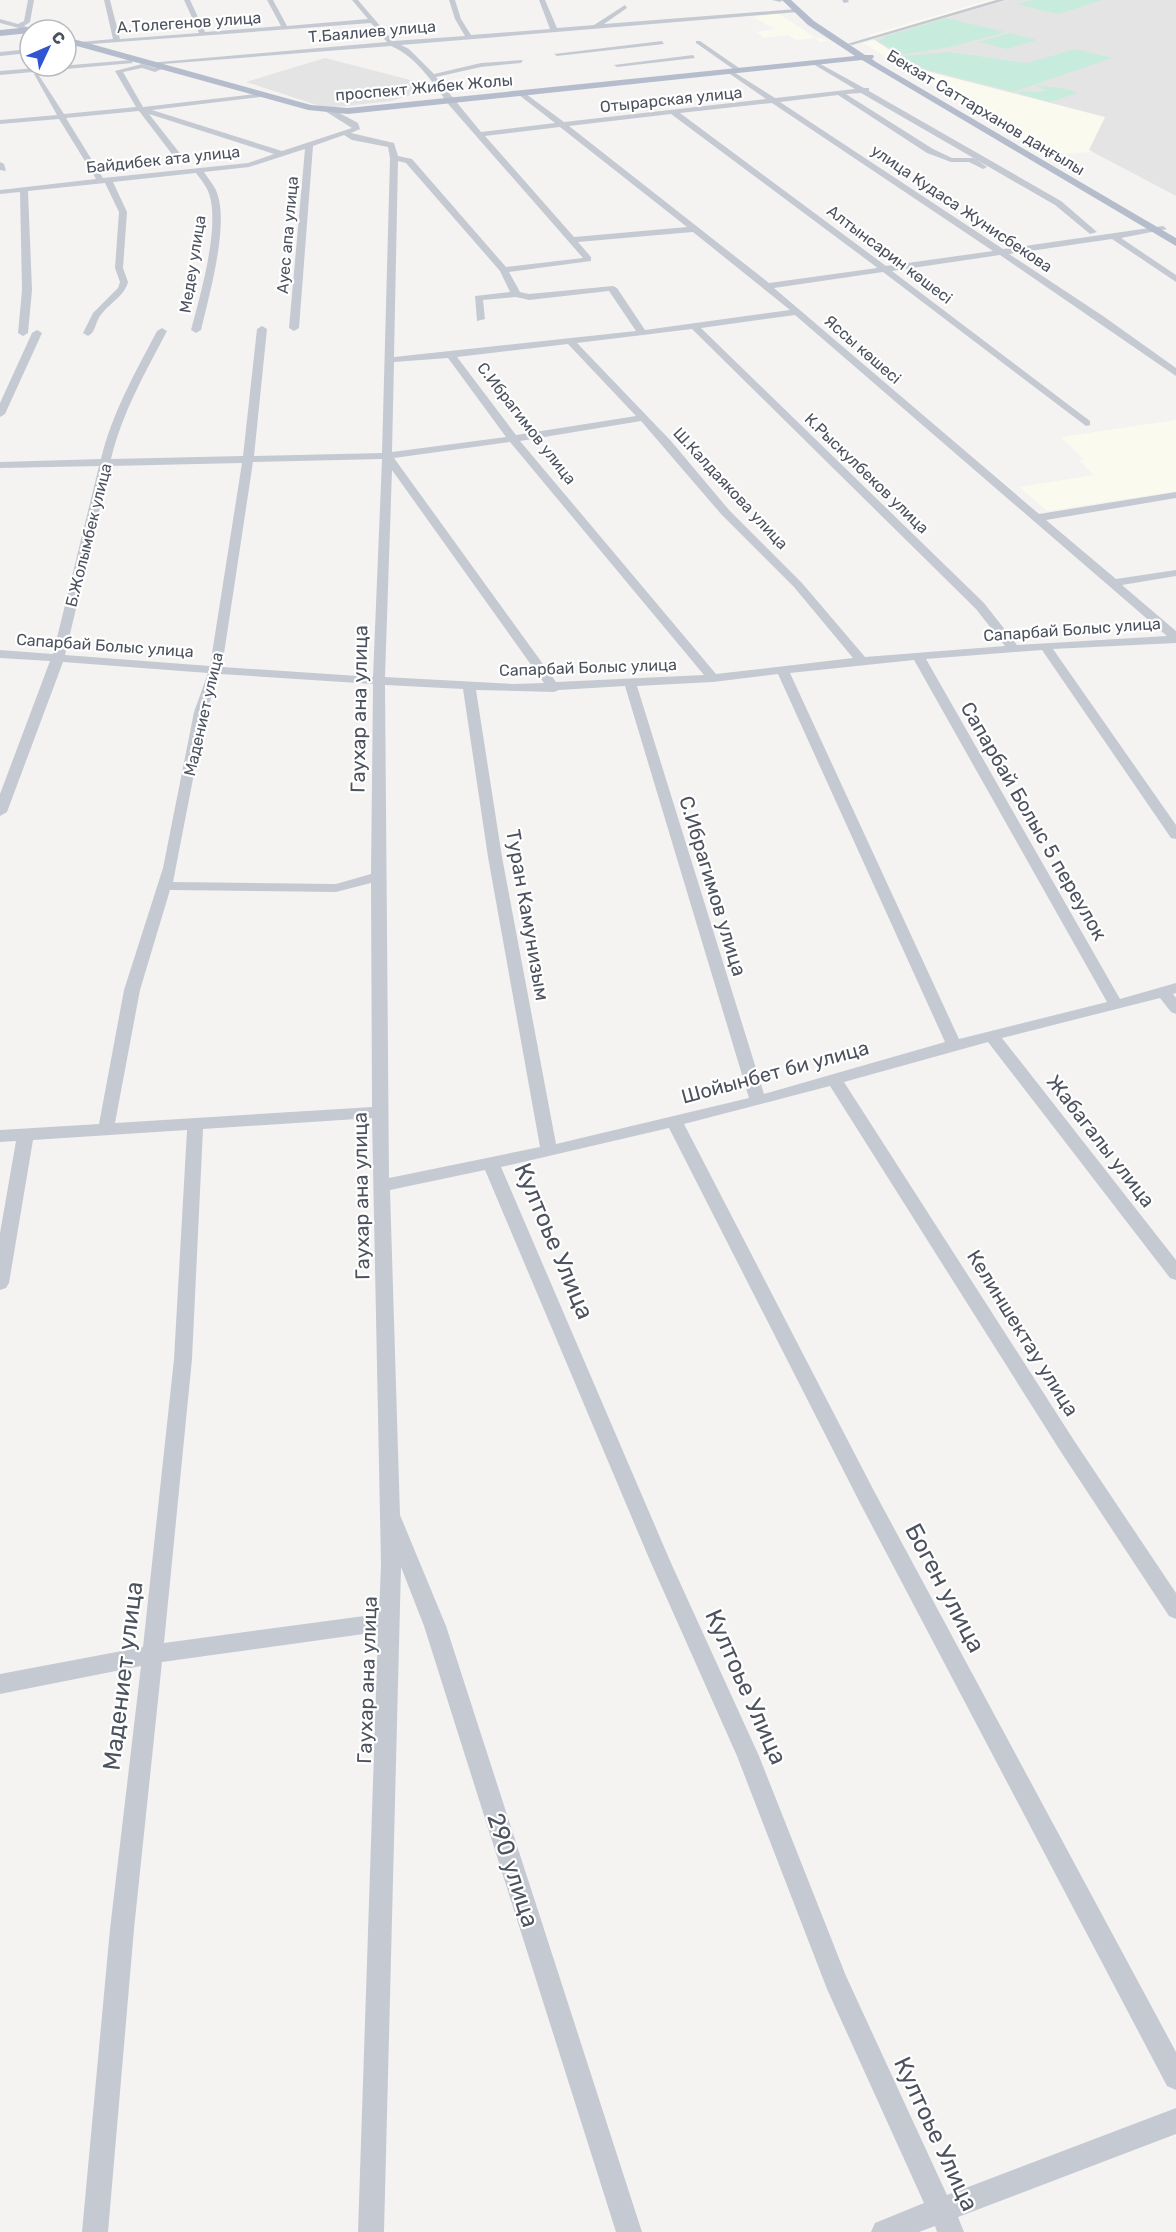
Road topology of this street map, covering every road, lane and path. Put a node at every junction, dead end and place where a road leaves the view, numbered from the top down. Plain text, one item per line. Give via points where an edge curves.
1 (31, 0) edge
2 (107, 0) edge
3 (187, 0) edge
4 (270, 0) edge
5 (355, 0) edge
6 (452, 0) edge
7 (542, 0) edge
8 (774, 0) edge
9 (780, 0) edge
10 (786, 0) edge
11 (1003, 0) edge
12 (793, 7) edge
13 (625, 8) dead end
14 (28, 18) edge
15 (0, 21) edge
16 (372, 21) junction
17 (18, 26) edge
18 (285, 28) junction
19 (597, 28) junction
20 (554, 30) junction
21 (18, 31) edge
22 (0, 33) edge
23 (203, 34) junction
24 (469, 37) junction
25 (117, 40) junction
26 (698, 42) dead end
27 (78, 43) edge
28 (662, 43) dead end
29 (395, 44) junction
30 (850, 44) junction
31 (84, 45) junction
32 (643, 45) junction
33 (78, 46) edge
34 (18, 52) edge
35 (0, 54) edge
36 (557, 54) dead end
37 (693, 57) dead end
38 (867, 58) junction
39 (664, 60) junction
40 (521, 61) dead end
41 (145, 63) junction
42 (815, 63) junction
43 (617, 65) dead end
44 (734, 71) junction
45 (0, 73) edge
46 (685, 75) junction
47 (432, 76) junction
48 (38, 78) edge
49 (866, 90) junction
50 (522, 93) junction
51 (839, 93) junction
52 (261, 95) junction
53 (452, 100) junction
54 (774, 100) junction
55 (141, 109) junction
56 (329, 111) junction
57 (673, 112) junction
58 (62, 116) junction
59 (0, 122) edge
60 (564, 124) junction
61 (347, 134) junction
62 (479, 134) junction
63 (355, 138) junction
64 (309, 146) junction
65 (329, 147) dead end
66 (282, 154) junction
67 (178, 156) dead end
68 (393, 158) junction
69 (199, 171) junction
70 (105, 181) junction
71 (24, 190) junction
72 (0, 192) edge
73 (1053, 211) dead end
74 (1154, 227) junction
75 (694, 229) junction
76 (1093, 232) junction
77 (1113, 237) junction
78 (1176, 237) edge
79 (571, 240) junction
80 (1176, 243) edge
81 (997, 250) junction
82 (881, 266) junction
83 (504, 270) junction
84 (1176, 279) edge
85 (764, 283) junction
86 (516, 294) junction
87 (798, 312) junction
88 (480, 319) dead end
89 (694, 326) junction
90 (294, 328) dead end
91 (262, 329) dead end
92 (196, 330) dead end
93 (162, 332) dead end
94 (23, 333) dead end
95 (37, 333) dead end
96 (88, 333) dead end
97 (642, 333) junction
98 (571, 342) junction
99 (451, 355) junction
100 (388, 360) junction
101 (1176, 373) edge
102 (0, 414) edge
103 (642, 418) junction
104 (1086, 423) dead end
105 (513, 439) junction
106 (387, 456) junction
107 (248, 459) junction
108 (105, 463) junction
109 (0, 465) edge
110 (1176, 495) edge
111 (1035, 518) junction
112 (1176, 573) edge
113 (1113, 583) junction
114 (1176, 638) edge
115 (1045, 645) junction
116 (1013, 648) junction
117 (0, 654) edge
118 (918, 656) junction
119 (58, 658) junction
120 (862, 661) junction
121 (215, 670) junction
122 (783, 671) junction
123 (713, 678) junction
124 (379, 681) junction
125 (630, 683) junction
126 (469, 687) junction
127 (554, 688) junction
128 (0, 812) edge
129 (1176, 835) edge
130 (378, 877) junction
131 (165, 886) junction
132 (1170, 989) edge
133 (1116, 1005) junction
134 (1176, 1009) edge
135 (992, 1036) junction
136 (954, 1045) junction
137 (834, 1079) junction
138 (758, 1101) junction
139 (381, 1112) junction
140 (674, 1121) junction
141 (195, 1125) junction
142 (106, 1129) junction
143 (26, 1134) junction
144 (0, 1136) edge
145 (549, 1151) junction
146 (491, 1164) junction
147 (381, 1186) junction
148 (1176, 1273) edge
149 (0, 1283) edge
150 (390, 1512) junction
151 (1176, 1610) edge
152 (389, 1622) junction
153 (153, 1654) junction
154 (0, 1684) edge
155 (1176, 2077) edge
156 (1176, 2121) edge
157 (946, 2221) edge
158 (94, 2232) edge
159 (371, 2232) edge
160 (629, 2232) edge
161 (884, 2232) edge

1 - 14 street
2 - 25 street
3 - 23 street
4 - 18 street
5 - 16 street
6 - 24 street
7 - 20 street
8 - 9 street
8 - 12 street
10 - 12 main road, Бекзат Саттарханов даңғылы
11 - 30 street
12 - 19 street, Т.Баялиев улица
12 - 30 main road, Бекзат Саттарханов даңғылы
12 - 38 main road, Бекзат Саттарханов даңғылы
13 - 19 street, Т.Баялиев улица
15 - 17 street
16 - 18 street, А.Толегенов улица
16 - 29 street
18 - 23 street, А.Толегенов улица
19 - 20 street, Т.Баялиев улица
19 - 29 street, Т.Баялиев улица
20 - 24 street, Т.Баялиев улица
21 - 22 main road
23 - 25 street, А.Толегенов улица
24 - 29 street, Т.Баялиев улица
25 - 31 street, А.Толегенов улица
26 - 44 street, улица Кудаса Жунисбекова
27 - 31 main road, проспект Жибек Жолы
28 - 32 street
29 - 41 street, Т.Баялиев улица
29 - 47 street via 407,50
30 - 38 main road, Бекзат Саттарханов даңғылы
31 - 33 street, А.Толегенов улица
31 - 41 main road, проспект Жибек Жолы
32 - 36 street
32 - 39 street
34 - 35 street
37 - 39 street
38 - 42 main road, проспект Жибек Жолы
38 - 74 main road, Бекзат Саттарханов даңғылы
39 - 43 street
39 - 46 street
40 - 47 street
41 - 45 street, Т.Баялиев улица
41 - 52 main road, проспект Жибек Жолы
41 - 55 street via 119,71
42 - 44 main road, проспект Жибек Жолы
42 - 49 street
44 - 46 main road, проспект Жибек Жолы
44 - 54 street, улица Кудаса Жунисбекова
46 - 50 main road, проспект Жибек Жолы
47 - 53 street
48 - 58 street
49 - 51 street, Отырарская улица
49 - 76 street via 1058,203
50 - 53 main road, проспект Жибек Жолы
50 - 60 street, Яссы көшесі
51 - 54 street, Отырарская улица
51 - 73 street via 930,151 951,160 972,160
52 - 55 street
52 - 56 main road, проспект Жибек Жолы
53 - 56 main road, проспект Жибек Жолы
53 - 62 street
54 - 57 street, Отырарская улица
54 - 81 street, улица Кудаса Жунисбекова
55 - 58 street
55 - 66 street
55 - 67 street
56 - 61 street via 355,125 356,129
57 - 60 street, Отырарская улица
57 - 82 street, Алтынсарин көшесі
58 - 59 street
58 - 70 street
60 - 62 street, Отырарская улица
60 - 75 street, Яссы көшесі
61 - 63 street
61 - 64 street, Байдибек ата улица
62 - 79 street
63 - 65 street
63 - 68 street via 391,145
64 - 66 street, Байдибек ата улица
64 - 90 street, Ауес апа улица
66 - 69 street, Байдибек ата улица via 249,165
68 - 83 street via 409,161
68 - 100 street, Гаухар ана улица
69 - 70 street, Байдибек ата улица
69 - 92 street, Медеу улица via 215,196 216,210
70 - 71 street, Байдибек ата улица
70 - 96 street via 123,212 119,268 124,282 122,289 96,315
71 - 72 street, Байдибек ата улица
71 - 94 street via 27,290
74 - 76 street
74 - 77 street
74 - 78 main road, Бекзат Саттарханов даңғылы
74 - 80 main road, Бекзат Саттарханов даңғылы
75 - 79 street
75 - 85 street, Яссы көшесі
76 - 81 street
77 - 81 street
77 - 84 street
79 - 83 street via 588,261
81 - 82 street
81 - 101 street, улица Кудаса Жунисбекова
82 - 85 street
82 - 104 street, Алтынсарин көшесі
83 - 86 street
85 - 87 street, Яссы көшесі
86 - 88 street via 478,298
86 - 97 street via 529,297 614,290
87 - 89 street
87 - 111 street, Яссы көшесі
89 - 97 street
89 - 116 street, К.Рыскулбеков улица via 980,606
91 - 107 street, Мадениет улица
93 - 108 street, Б.Жолымбек улица via 127,397
95 - 102 street
97 - 98 street
98 - 99 street
98 - 103 street, Ш.Калдаякова улица
99 - 100 street
99 - 105 street, С.Ибрагимов улица
100 - 106 street, Гаухар ана улица
103 - 105 street
103 - 120 street, Ш.Калдаякова улица via 725,512 798,585
105 - 106 street
105 - 123 street, С.Ибрагимов улица
106 - 107 street
106 - 124 street, Гаухар ана улица
106 - 127 street
107 - 108 street
107 - 121 street, Мадениет улица
108 - 109 street
108 - 119 street, Б.Жолымбек улица
110 - 111 street
111 - 113 street, Яссы көшесі
112 - 113 street
113 - 114 street, Яссы көшесі
114 - 115 street, Сапарбай Болыс улица
115 - 116 street, Сапарбай Болыс улица
115 - 129 street
116 - 118 street, Сапарбай Болыс улица
117 - 119 street, Сапарбай Болыс улица
118 - 120 street, Сапарбай Болыс улица
118 - 133 street, Сапарбай Болыс 5 переулок
119 - 121 street, Сапарбай Болыс улица
119 - 128 street, Б.Жолымбек улица
120 - 122 street, Сапарбай Болыс улица
121 - 124 street, Сапарбай Болыс улица
121 - 131 street, Мадениет улица via 200,712
122 - 123 street, Сапарбай Болыс улица
122 - 136 street
123 - 125 street, Сапарбай Болыс улица
124 - 126 street, Сапарбай Болыс улица
124 - 130 street, Гаухар ана улица
125 - 127 street, Сапарбай Болыс улица
125 - 138 street, С.Ибрагимов улица
126 - 127 street, Сапарбай Болыс улица
126 - 145 street, Туран Камунизым via 495,857
130 - 131 street via 336,888
130 - 139 street, Гаухар ана улица
131 - 142 street, Мадениет улица via 132,990
132 - 133 street, Шойынбет би улица
132 - 134 street
133 - 135 street, Шойынбет би улица
135 - 136 street, Шойынбет би улица
135 - 148 street, Жабагалы улица
136 - 137 street, Шойынбет би улица
137 - 138 street, Шойынбет би улица
137 - 151 street, Келиншектау улица
138 - 140 street, Шойынбет би улица
139 - 141 street
139 - 147 street, Гаухар ана улица
140 - 145 street, Шойынбет би улица
140 - 155 street, Боген улица via 867,1497
141 - 142 street
141 - 153 street, Мадениет улица via 187,1333
142 - 143 street
143 - 144 street
143 - 149 street
145 - 146 street, Шойынбет би улица
146 - 147 street, Шойынбет би улица
146 - 157 street, Култоье Улица via 748,1756 836,1980
147 - 150 street, Гаухар ана улица
150 - 152 street, Гаухар ана улица
150 - 160 street, 290 улица via 435,1626
152 - 153 street
152 - 159 street, Гаухар ана улица
153 - 154 street
153 - 158 street, Мадениет улица
156 - 157 street
157 - 161 street

